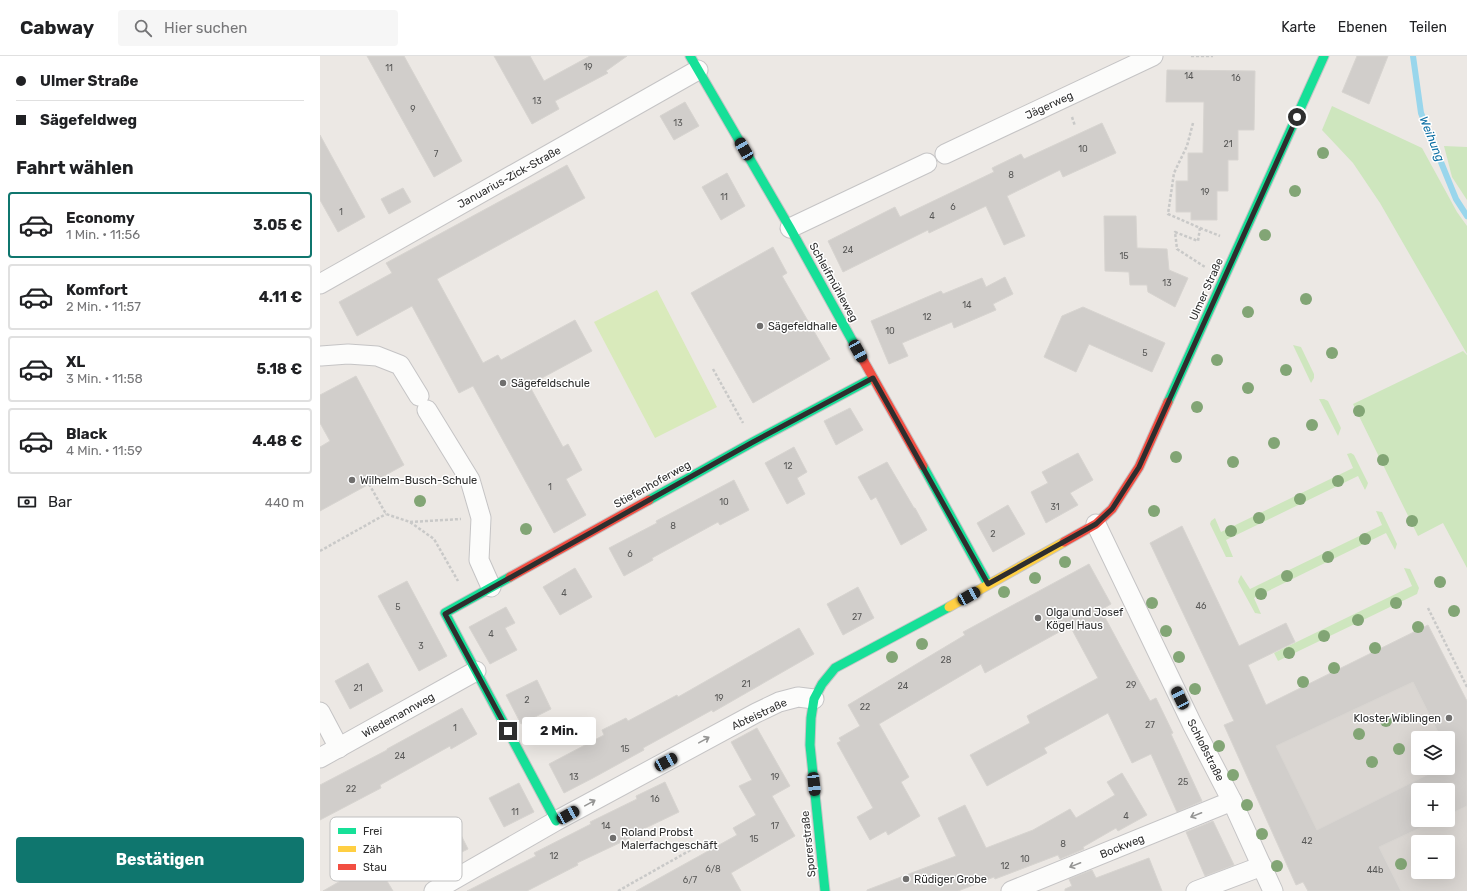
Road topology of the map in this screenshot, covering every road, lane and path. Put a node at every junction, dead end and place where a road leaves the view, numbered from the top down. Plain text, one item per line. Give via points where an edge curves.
1 (1153, 56) edge
2 (1191, 56) edge
3 (1213, 56) edge
4 (1324, 56) edge
5 (694, 63) edge
6 (1193, 123) dead end
7 (945, 154) dead end
8 (927, 163) dead end
9 (790, 228) junction
10 (1224, 279) junction
11 (320, 284) edge
12 (320, 355) edge
13 (713, 369) dead end
14 (873, 378) junction
15 (753, 442) junction
16 (369, 484) dead end
17 (386, 514) junction
18 (481, 518) junction
19 (410, 522) junction
20 (1096, 524) junction
21 (320, 551) edge
22 (988, 584) junction
23 (491, 587) junction
24 (469, 600) junction
25 (1428, 608) dead end
26 (476, 671) junction
27 (1467, 687) edge
28 (814, 699) junction
29 (320, 712) edge
30 (339, 748) junction
31 (320, 758) edge
32 (1232, 801) junction
33 (556, 821) junction
34 (696, 847) dead end
35 (1262, 866) junction
36 (462, 875) edge
37 (451, 881) edge
38 (434, 891) edge
39 (618, 891) edge
40 (825, 891) edge
41 (1011, 891) edge
42 (1196, 891) edge
43 (1273, 891) edge

1 - 7 street, Jägerweg
2 - 3 path
4 - 10 street, Ulmer Straße
5 - 9 street, Schleifmühleweg
5 - 11 street, Januarius-Zick-Straße
6 - 10 path via 1187,146 1174,173 1168,214 1200,228 1198,241 1175,232 1177,249
8 - 9 street
9 - 14 street, Schleifmühleweg
10 - 20 street, Ulmer Straße via 1139,467 1112,509
12 - 18 street via 376,356 400,365 470,480
13 - 15 path
14 - 15 street, Stiefenhoferweg
14 - 22 street, Schleifmühleweg
15 - 23 street, Stiefenhoferweg
16 - 17 path
17 - 19 path
17 - 21 path
18 - 19 path
18 - 23 street via 479,560
19 - 24 path via 434,539
20 - 22 street
20 - 32 street, Schloßstraße
22 - 28 street via 835,668
23 - 24 street, Stiefenhoferweg
24 - 26 street, Stiefenhoferweg via 445,614
25 - 27 path
26 - 30 street, Wiedemannweg
26 - 33 street
33 -> 28 street, Abteistraße via 773,705 798,697
28 - 40 street, Sporerstraße via 810,718 810,745
29 - 30 street
30 - 31 street, Wiedemannweg
32 - 35 street, Schloßstraße
32 -> 41 street, Bockweg
33 - 36 street, Abteistraße
34 - 39 path
35 - 42 street
35 - 43 street, Schloßstraße
37 - 38 street, Abteistraße

